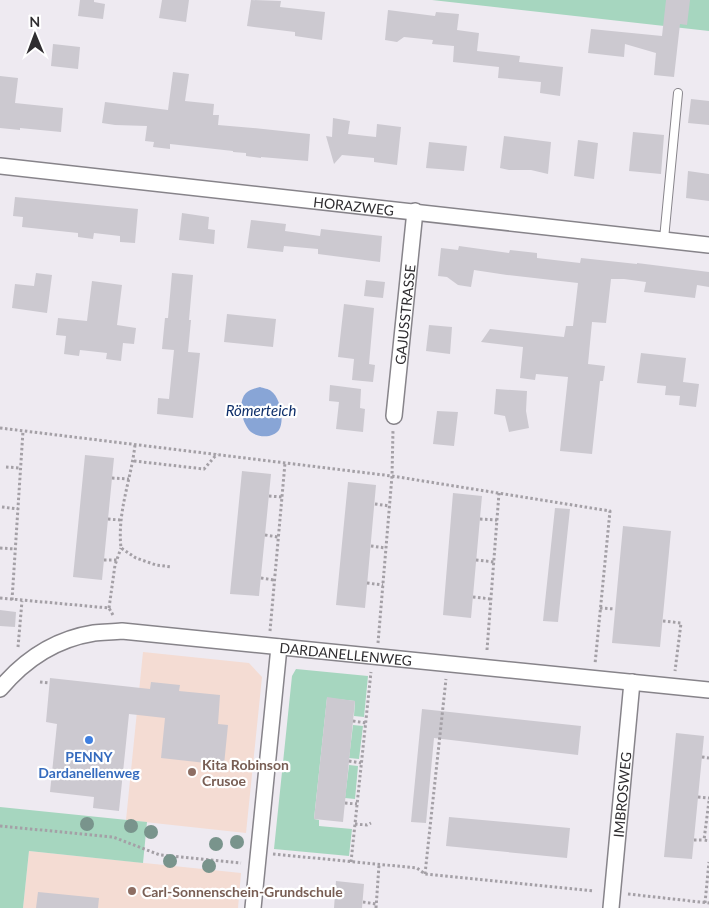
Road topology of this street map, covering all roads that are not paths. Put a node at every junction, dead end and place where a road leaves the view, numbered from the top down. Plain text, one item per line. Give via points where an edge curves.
1 (678, 93) dead end
2 (0, 166) edge
3 (415, 211) junction
4 (664, 239) junction
5 (709, 244) edge
6 (394, 416) road end
7 (274, 646) junction
8 (632, 682) junction
9 (0, 689) edge
10 (709, 690) edge
11 (253, 908) edge
12 (611, 908) edge

1 - 4 lane
2 - 3 street, HORAZWEG
3 - 4 street, HORAZWEG
3 - 6 street, GAJUSSTRASSE
4 - 5 street, HORAZWEG
7 - 8 street, DARDANELLENWEG
7 - 9 street, DARDANELLENWEG via 122,631 94,633 62,641 40,652
7 - 11 street
8 - 10 street, DARDANELLENWEG
8 - 12 street, IMBROSWEG

